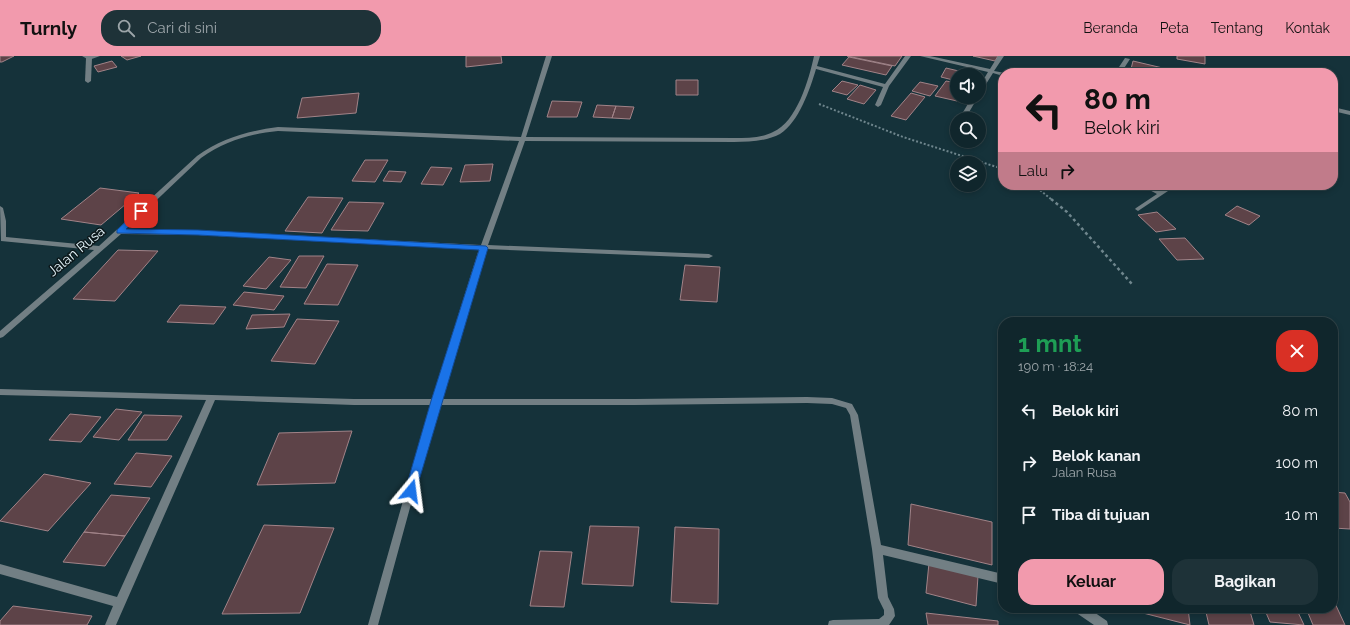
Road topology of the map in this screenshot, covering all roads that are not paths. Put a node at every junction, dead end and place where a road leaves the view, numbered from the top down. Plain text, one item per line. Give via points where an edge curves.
1 (97, 56) edge
2 (549, 56) edge
3 (817, 56) edge
4 (908, 56) edge
5 (923, 56) edge
6 (1001, 56) edge
7 (87, 57) edge
8 (1127, 59) dead end
9 (815, 67) junction
10 (1121, 68) edge
11 (990, 71) junction
12 (998, 73) edge
13 (986, 78) edge
14 (88, 81) dead end
15 (886, 86) junction
16 (878, 105) dead end
17 (1338, 110) edge
18 (1350, 114) edge
19 (524, 139) junction
20 (1154, 190) edge
21 (1166, 190) edge
22 (1161, 193) junction
23 (0, 208) edge
24 (1138, 209) dead end
25 (119, 232) junction
26 (1, 238) edge
27 (99, 248) junction
28 (484, 248) junction
29 (709, 256) dead end
30 (0, 335) edge
31 (0, 392) edge
32 (212, 397) junction
33 (436, 401) junction
34 (877, 549) junction
35 (0, 569) edge
36 (998, 578) edge
37 (120, 603) junction
38 (1086, 613) edge
39 (110, 625) edge
40 (373, 625) edge
41 (833, 625) edge
42 (1103, 625) edge

1 - 7 street
2 - 19 street
3 - 9 street
4 - 15 street
5 - 11 street
6 - 11 street
7 - 14 street
8 - 10 street
9 - 15 street
9 - 19 street, Jalan Rusa via 788,125 770,136 728,140
11 - 12 street
11 - 13 street
15 - 16 street
17 - 18 street
19 - 25 street, Jalan Rusa via 278,129 256,131 224,141 200,157
19 - 28 street
20 - 22 street
21 - 22 street
22 - 24 street
23 - 26 street via 3,221
25 - 27 street, Jalan Rusa
25 - 28 street via 198,232
26 - 27 street
27 - 30 street, Jalan Rusa
28 - 29 street
28 - 33 street
31 - 32 street
32 - 33 street via 354,402
32 - 37 street
33 - 34 street via 807,400 832,401 849,406 856,422
33 - 40 street
34 - 36 street
34 - 41 street via 883,598 890,616 880,624
35 - 37 street
37 - 39 street
38 - 42 street

